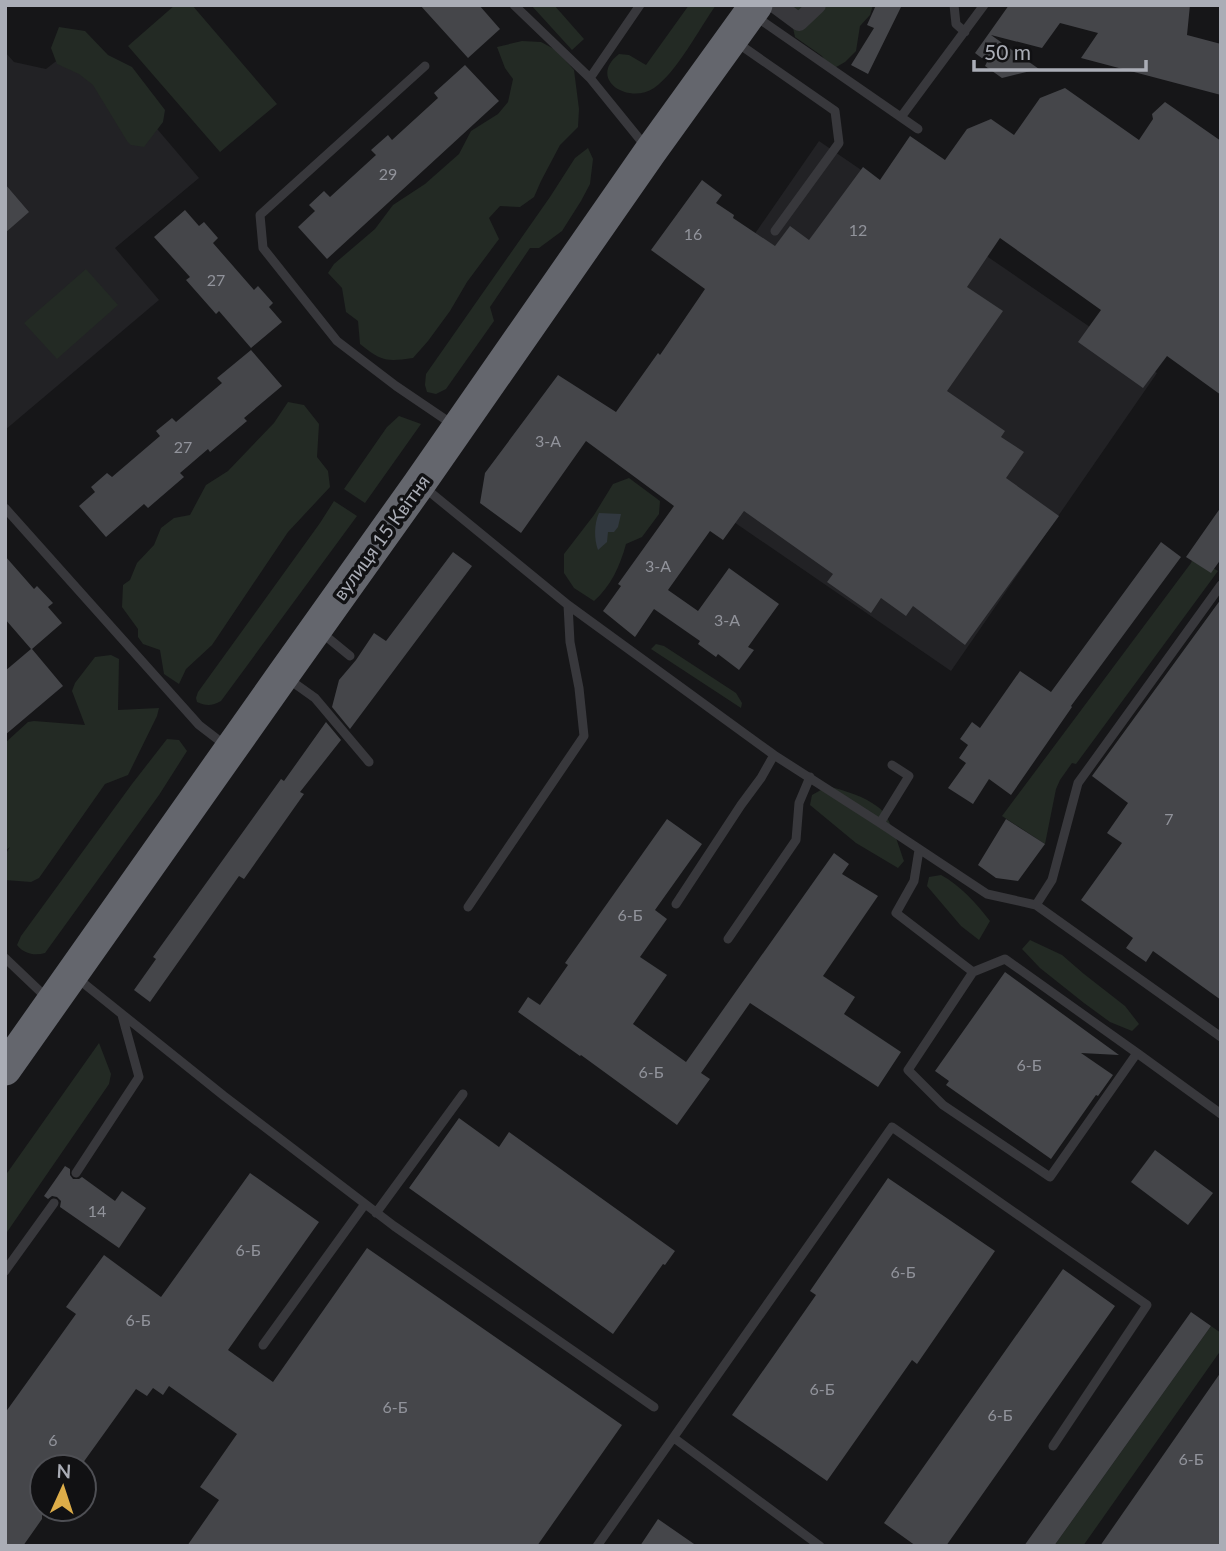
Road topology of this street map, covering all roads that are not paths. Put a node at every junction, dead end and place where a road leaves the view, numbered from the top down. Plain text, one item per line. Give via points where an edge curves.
1 (514, 5) edge
2 (640, 5) edge
3 (817, 5) edge
4 (954, 5) edge
5 (984, 5) edge
6 (754, 15) edge
7 (965, 32) junction
8 (425, 66) dead end
9 (590, 78) junction
10 (901, 117) junction
11 (918, 129) dead end
12 (650, 152) junction
13 (775, 231) dead end
14 (457, 428) junction
15 (419, 484) junction
16 (5, 508) edge
17 (1221, 585) edge
18 (568, 605) junction
19 (316, 628) junction
20 (351, 656) dead end
21 (282, 675) junction
22 (231, 749) junction
23 (774, 755) junction
24 (369, 762) dead end
25 (892, 765) dead end
26 (810, 777) junction
27 (880, 823) junction
28 (919, 850) junction
29 (676, 904) dead end
30 (1036, 905) junction
31 (468, 907) dead end
32 (728, 939) dead end
33 (5, 958) edge
34 (974, 972) junction
35 (72, 975) junction
36 (51, 1002) junction
37 (121, 1014) junction
38 (1221, 1037) edge
39 (1137, 1053) junction
40 (5, 1069) edge
41 (463, 1094) dead end
42 (1221, 1114) edge
43 (76, 1173) dead end
44 (54, 1203) dead end
45 (365, 1204) junction
46 (376, 1213) junction
47 (5, 1271) edge
48 (263, 1345) dead end
49 (654, 1407) dead end
50 (674, 1438) junction
51 (1053, 1446) dead end
52 (597, 1546) edge
53 (820, 1546) edge

1 - 9 lane
2 - 9 lane
3 - 6 street via 799,22
4 - 7 lane via 956,24
5 - 7 lane
6 - 10 lane
6 - 12 highway, вулиця 15 Квітня
6 - 13 lane via 835,111 839,144
7 - 10 lane
8 - 14 lane via 260,215 262,248 337,341
9 - 12 lane
10 - 11 lane
12 - 14 highway, вулиця 15 Квітня
14 - 15 highway, вулиця 15 Квітня
15 - 18 lane
15 - 19 highway, вулиця 15 Квітня
16 - 22 lane via 199,725
17 - 30 lane via 1078,783 1052,880
18 - 23 lane
18 - 31 lane via 584,736
19 - 20 lane
19 - 21 highway, вулиця 15 Квітня
21 - 22 highway, вулиця 15 Квітня
21 - 24 lane via 315,698
22 - 35 highway, вулиця 15 Квітня
23 - 26 lane
23 - 29 lane
25 - 27 lane via 909,776
26 - 27 lane
26 - 32 lane via 799,803 796,840
27 - 28 lane
28 - 30 lane via 987,894
28 - 34 lane via 914,881 896,913
30 - 38 lane
33 - 36 lane
34 - 39 lane via 1005,959
34 - 39 lane via 908,1070 943,1105 1050,1177
35 - 36 highway, вулиця 15 Квітня
35 - 37 lane
36 - 40 highway, вулиця 15 Квітня
37 - 43 lane via 139,1077
37 - 45 lane
39 - 42 lane
41 - 46 lane
44 - 47 lane
45 - 46 lane
45 - 48 lane
46 - 49 lane
50 - 51 lane via 892,1127 1147,1305
50 - 52 lane
50 - 53 lane

